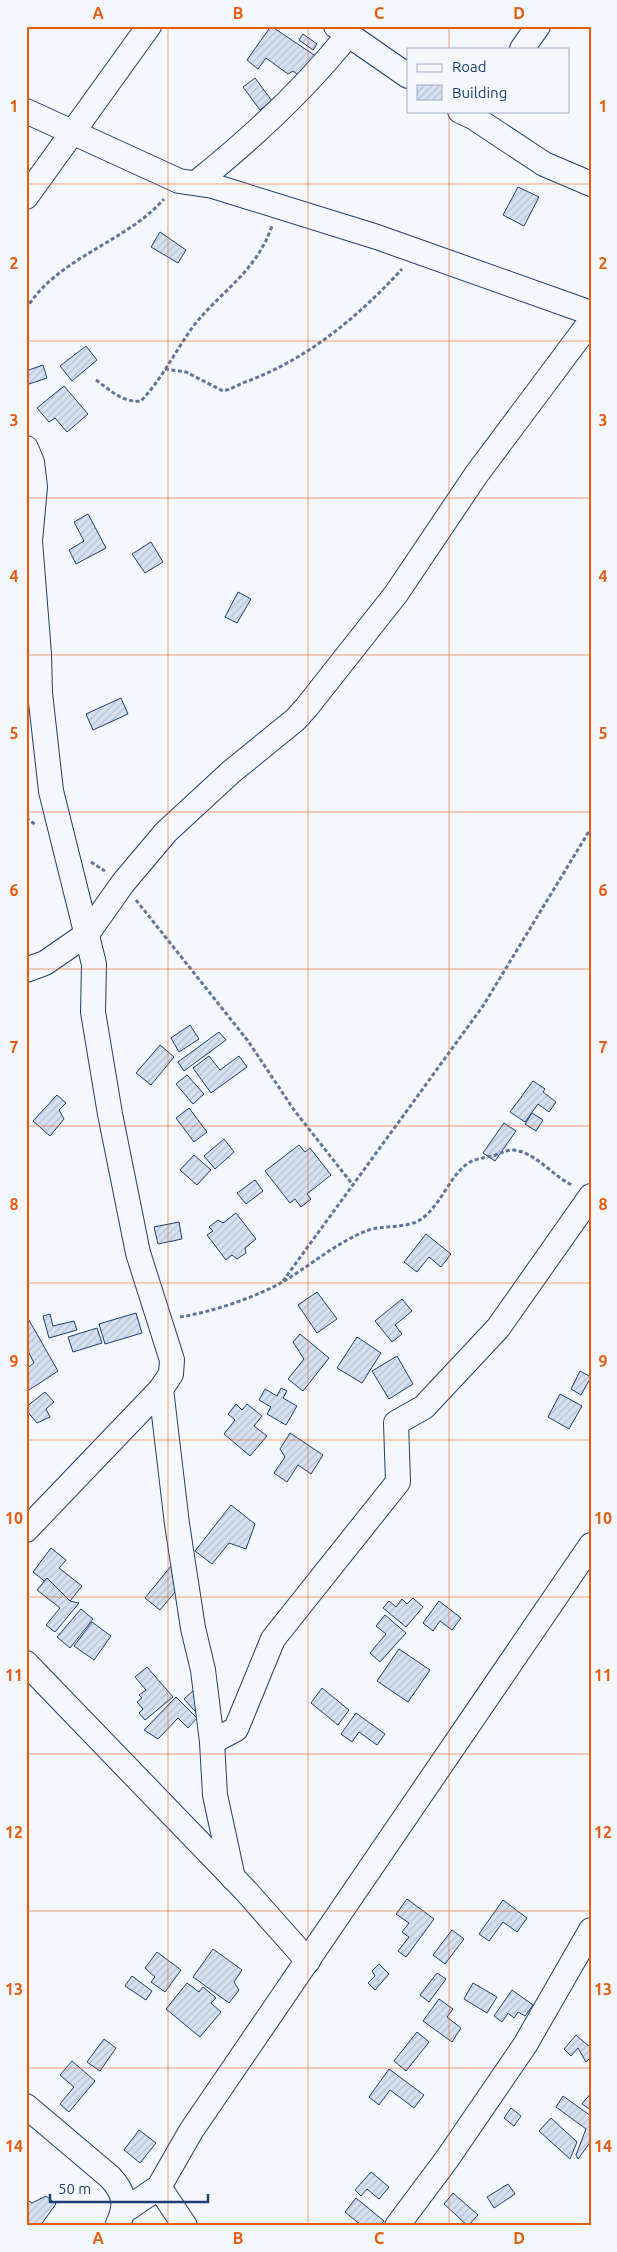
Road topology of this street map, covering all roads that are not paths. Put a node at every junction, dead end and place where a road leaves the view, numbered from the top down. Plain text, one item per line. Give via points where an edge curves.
1 (149, 26) edge
2 (538, 26) edge
3 (342, 30) edge
4 (523, 48) edge
5 (407, 75) edge
6 (26, 111) edge
7 (470, 113) edge
8 (72, 132) junction
9 (188, 182) junction
10 (591, 184) edge
11 (29, 185) edge
12 (591, 313) edge
13 (591, 321) edge
14 (26, 448) edge
15 (87, 934) junction
16 (26, 970) edge
17 (584, 1191) edge
18 (161, 1389) junction
19 (26, 1530) edge
20 (591, 1545) edge
21 (26, 1663) edge
22 (212, 1742) junction
23 (233, 1878) junction
24 (591, 1930) edge
25 (308, 1961) junction
26 (26, 2106) edge
27 (158, 2187) junction
28 (120, 2218) edge
29 (185, 2226) edge
30 (397, 2226) edge

1 - 8 street
2 - 4 street
3 - 5 street
3 - 9 street via 299,90 237,150
6 - 8 street
7 - 10 street via 544,164
8 - 9 street
8 - 11 street
9 - 12 street via 213,186 278,206
13 - 15 street via 476,475 396,594 306,708 166,832 122,883
14 - 15 street via 32,462 35,487 30,541 40,693 51,791
15 - 16 street via 44,963
15 - 18 street via 94,964 93,1012 110,1114 138,1253 172,1360 171,1374
17 - 22 street via 498,1328 424,1407 396,1423 398,1482 273,1639 236,1729
18 - 19 street
18 - 22 street via 177,1524 203,1670
20 - 25 street
21 - 23 street
22 - 23 street via 215,1795
23 - 25 street
24 - 30 street via 525,2045
25 - 27 street via 191,2131
26 - 28 street via 121,2189
27 - 28 street
27 - 29 street

